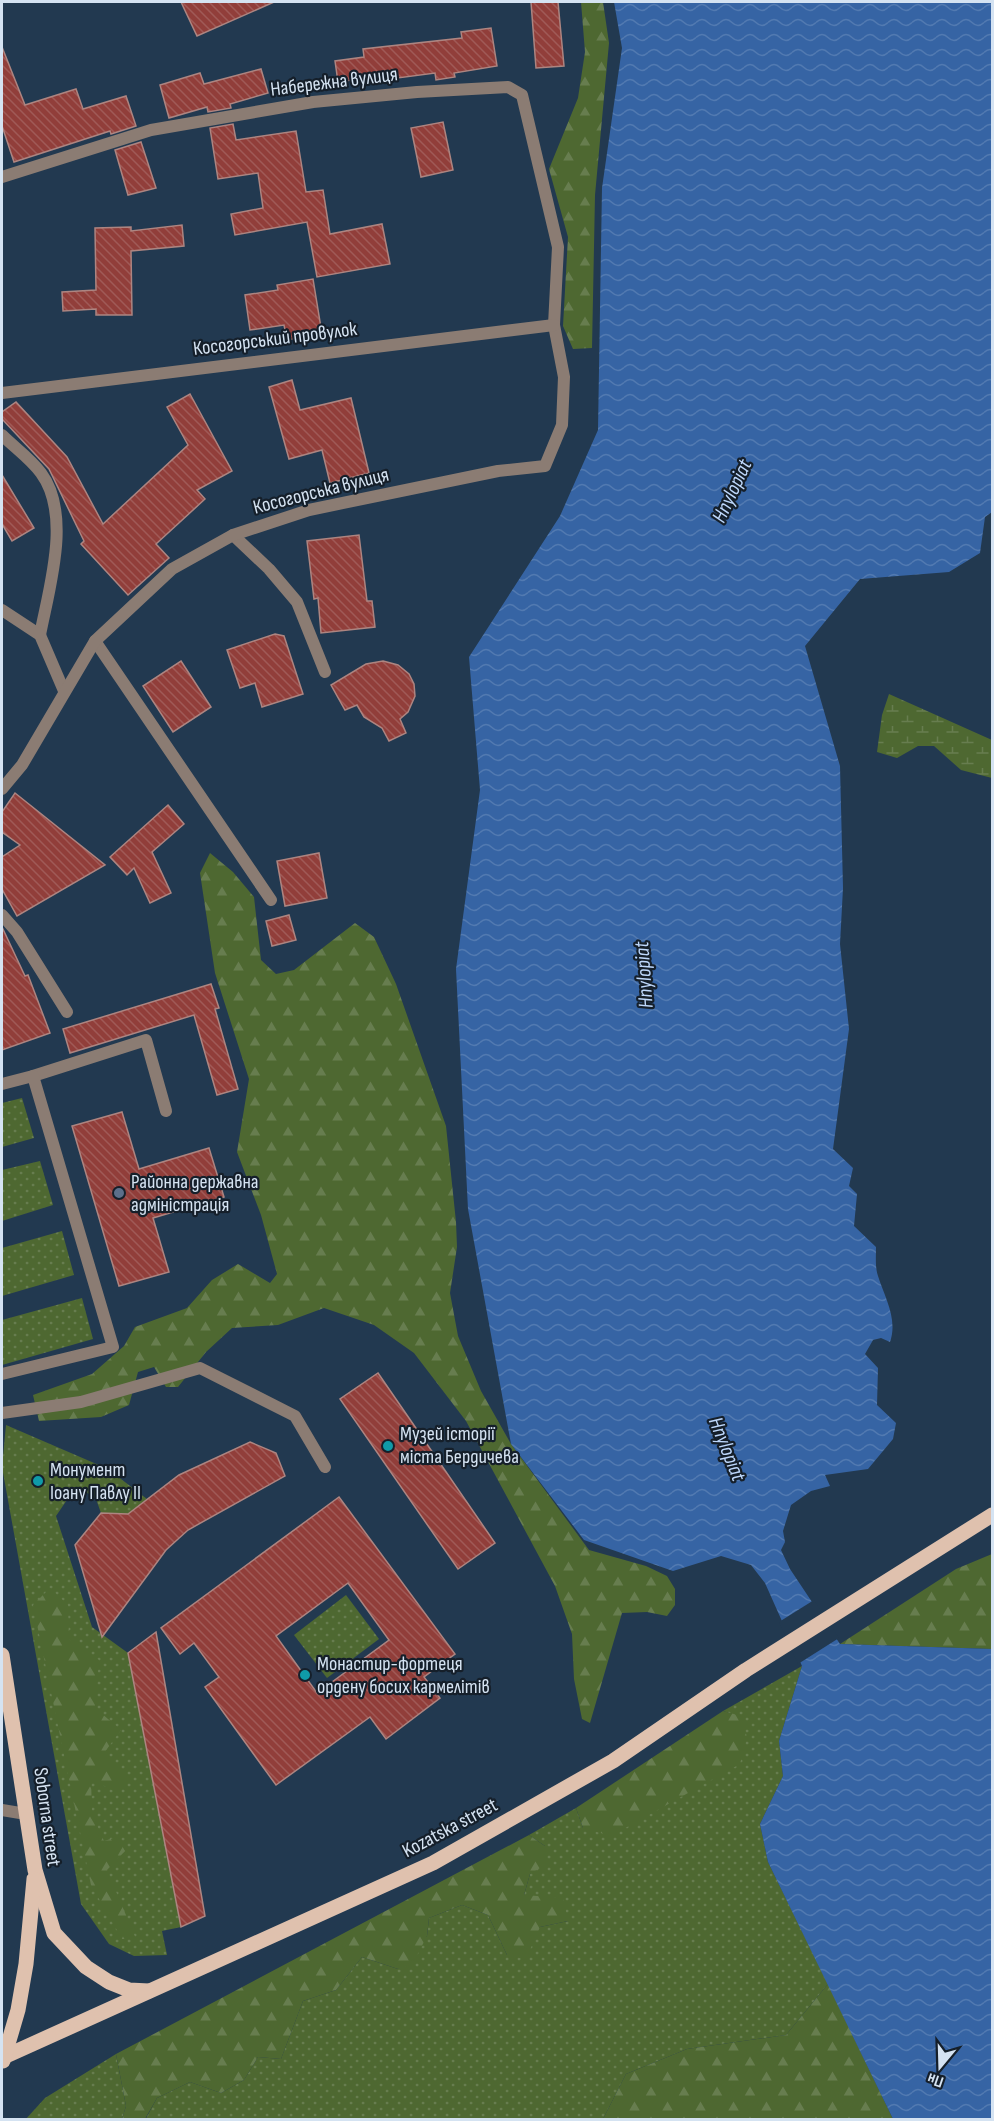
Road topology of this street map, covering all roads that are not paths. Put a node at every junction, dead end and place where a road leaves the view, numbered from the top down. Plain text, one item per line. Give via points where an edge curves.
1 (2, 177) edge
2 (558, 247) joint
3 (554, 325) junction
4 (2, 393) edge
5 (2, 435) edge
6 (233, 535) junction
7 (2, 610) edge
8 (40, 635) junction
9 (95, 641) junction
10 (325, 672) dead end
11 (64, 691) junction
12 (2, 789) edge
13 (271, 900) dead end
14 (2, 915) edge
15 (67, 1012) dead end
16 (33, 1076) junction
17 (2, 1084) edge
18 (166, 1111) dead end
19 (2, 1374) edge
20 (2, 1413) edge
21 (325, 1467) dead end
22 (993, 1515) edge
23 (2, 1655) edge
24 (2, 1810) edge
25 (26, 1814) junction
26 (35, 1870) junction
27 (153, 1991) junction
28 (4, 2059) edge

1 - 2 street, Набережна вулиця via 151,130 313,102 508,87 522,95
2 - 3 street, Косогорська вулиця
3 - 4 street, Косогорський провулок
3 - 6 street, Косогорська вулиця via 564,377 562,425 545,466 498,471 309,510
5 - 8 street via 42,473 52,498 58,542
6 - 9 street, Косогорська вулиця via 172,569
6 - 10 street via 297,602
7 - 8 street
8 - 11 street
9 - 11 street, Косогорська вулиця
9 - 13 street
11 - 12 street, Косогорська вулиця via 22,765
14 - 15 street
16 - 17 street
16 - 18 street via 146,1040
16 - 19 street via 113,1347
20 - 21 street via 81,1402 200,1368 295,1416
22 - 27 main road, Kozatska street via 746,1670 613,1761 433,1863
23 - 25 main road, Soborna street
24 - 25 street
25 - 26 main road, Soborna street
26 - 27 main road via 54,1933 66,1949 109,1982 129,1990
26 - 28 main road, Soborna street via 26,1964
27 - 28 main road, Kozatska street

